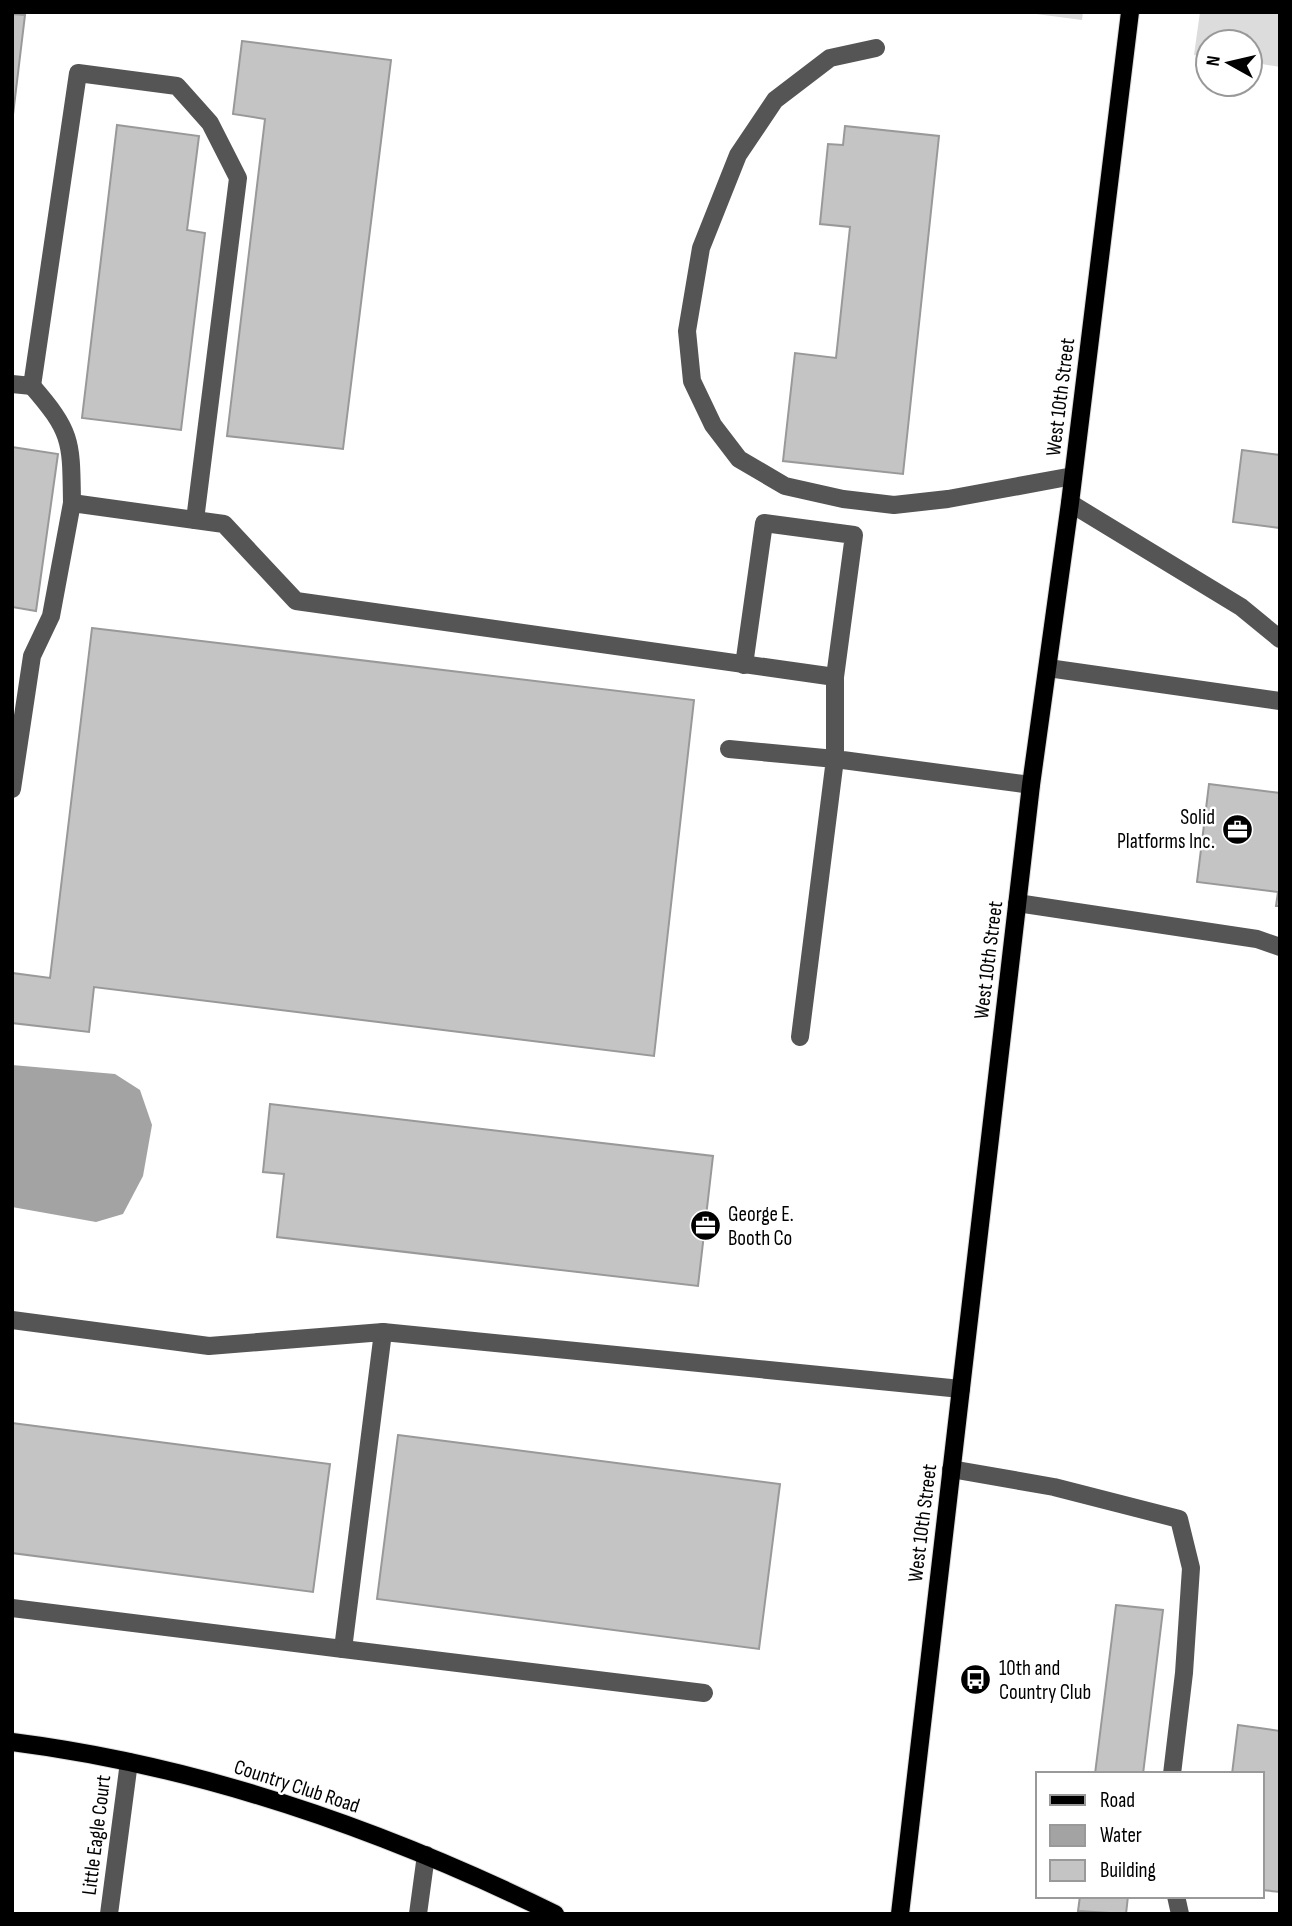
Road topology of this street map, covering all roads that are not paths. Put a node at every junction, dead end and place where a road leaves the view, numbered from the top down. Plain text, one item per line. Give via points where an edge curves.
1 (1130, 12) edge
2 (876, 48) dead end
3 (12, 384) edge
4 (32, 386) junction
5 (1073, 476) junction
6 (72, 503) junction
7 (1070, 503) junction
8 (195, 520) junction
9 (1280, 639) edge
10 (744, 665) junction
11 (1048, 668) junction
12 (835, 677) junction
13 (1280, 701) edge
14 (729, 749) dead end
15 (835, 759) junction
16 (1031, 785) junction
17 (12, 789) edge
18 (1017, 903) junction
19 (1280, 947) edge
20 (800, 1037) dead end
21 (12, 1320) edge
22 (383, 1332) junction
23 (961, 1390) junction
24 (951, 1469) junction
25 (12, 1608) edge
26 (343, 1648) junction
27 (704, 1693) dead end
28 (12, 1742) edge
29 (129, 1762) junction
30 (1172, 1772) edge
31 (426, 1854) junction
32 (109, 1914) edge
33 (418, 1914) edge
34 (555, 1914) edge
35 (900, 1914) edge

1 - 5 main road, West 10th Street
2 - 5 street via 830,58 775,100 738,155 701,248 687,331 692,381 713,425 739,459 785,486 894,505
3 - 4 street
4 - 6 street via 59,417 71,448
4 - 8 street via 78,73 177,86 210,123 238,178
5 - 7 main road, West 10th Street
6 - 8 street
6 - 17 street via 51,616 32,656
7 - 9 street via 1241,607
7 - 11 main road, West 10th Street
8 - 10 street via 225,524 296,601
10 - 12 street
10 - 12 street via 764,523 854,536
11 - 13 street
11 - 16 main road, West 10th Street
12 - 15 street
14 - 15 street
15 - 16 street
15 - 20 street
16 - 18 main road, West 10th Street
18 - 19 street via 1256,939
18 - 23 main road, West 10th Street
21 - 22 street via 209,1346
22 - 23 street
22 - 26 street
23 - 24 main road, West 10th Street
24 - 30 street via 1054,1487 1179,1519 1191,1568
24 - 35 main road, West 10th Street
25 - 26 street
26 - 27 street
28 - 29 main road, Country Club Road
29 - 31 main road, Country Club Road via 262,1797
29 - 32 street, Little Eagle Court
31 - 33 street
31 - 34 main road, Country Club Road

